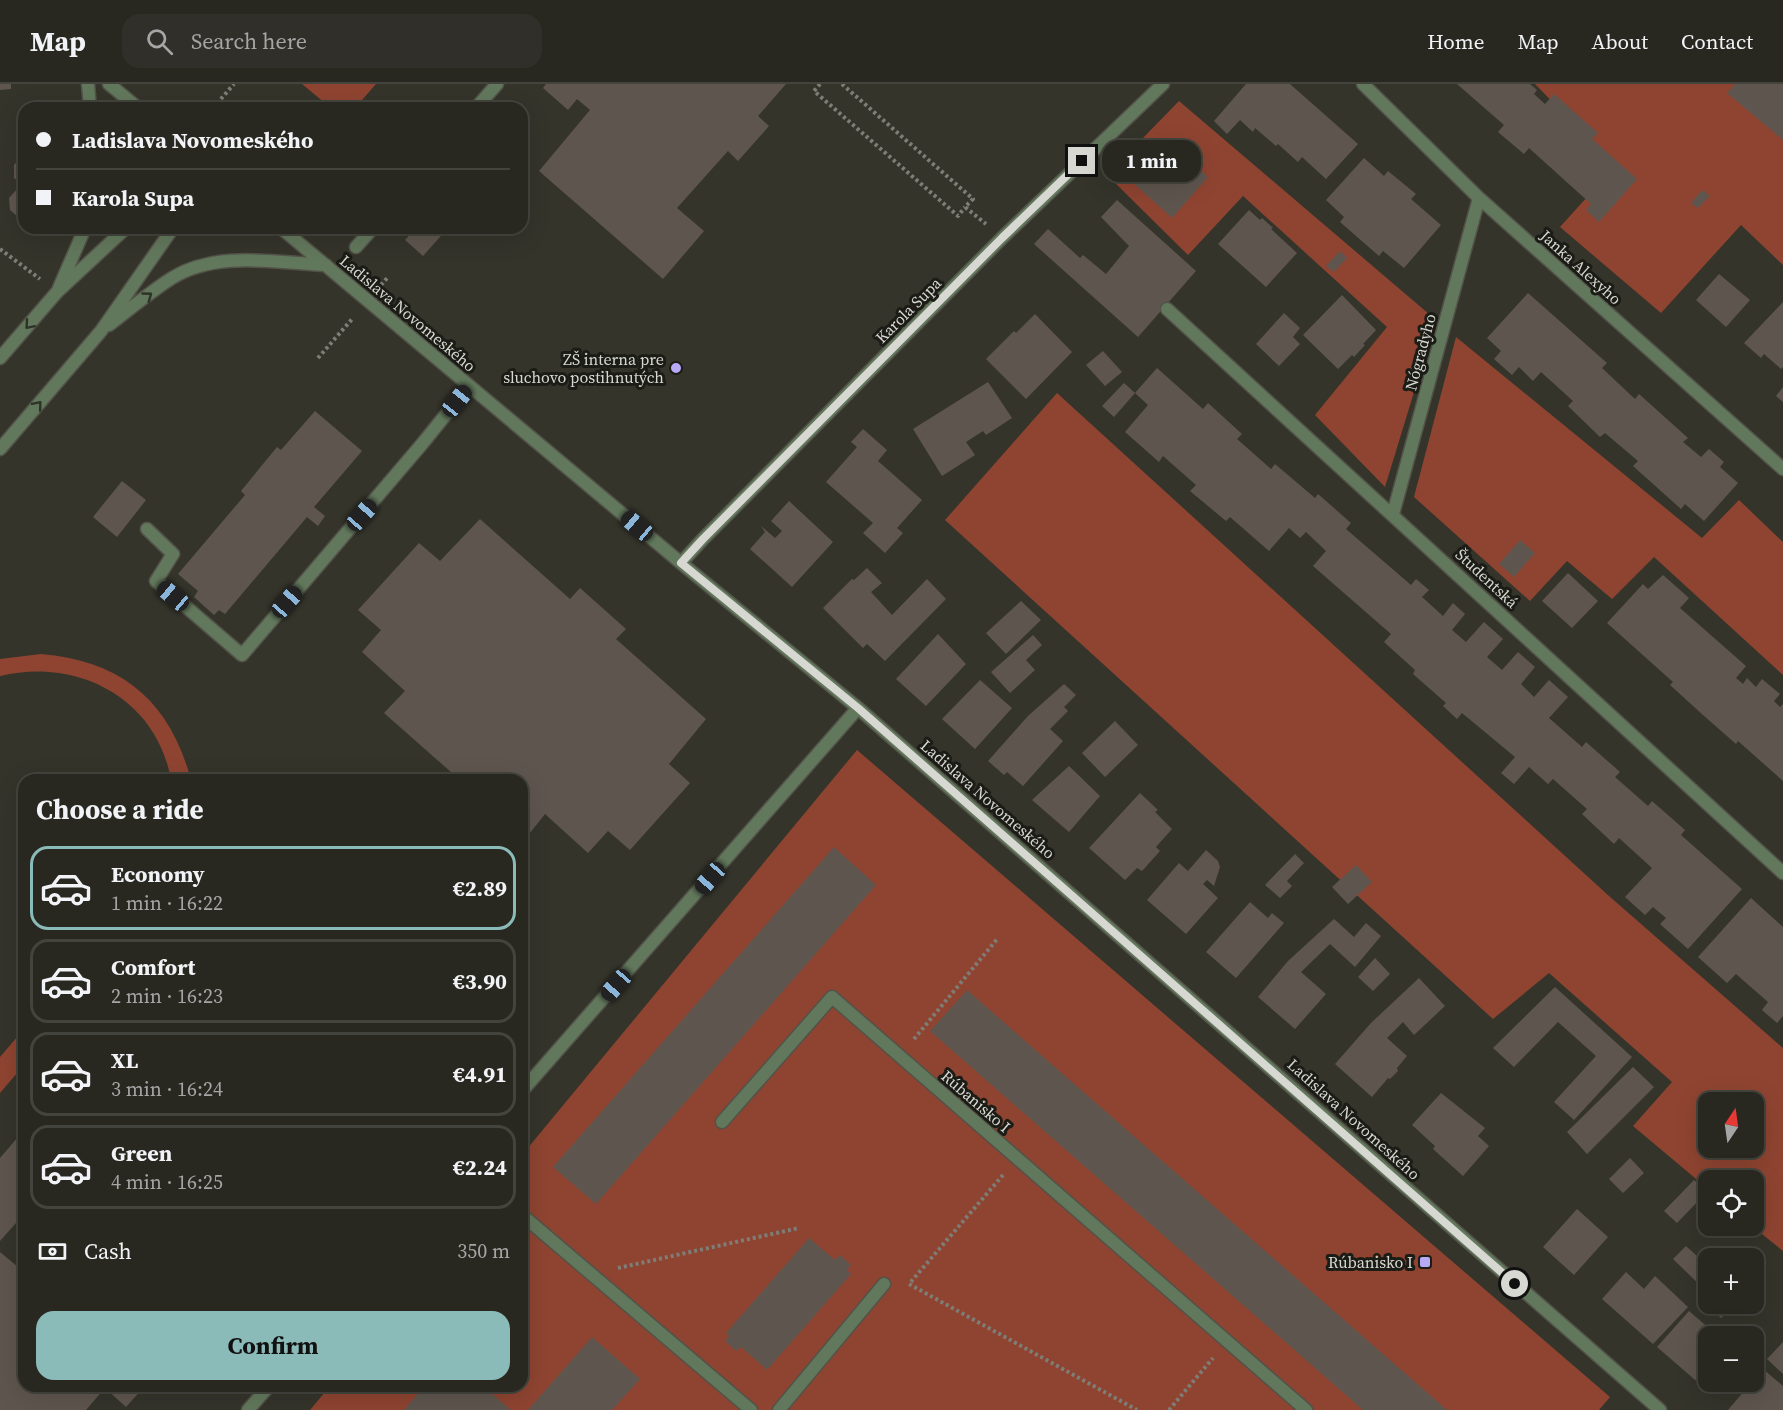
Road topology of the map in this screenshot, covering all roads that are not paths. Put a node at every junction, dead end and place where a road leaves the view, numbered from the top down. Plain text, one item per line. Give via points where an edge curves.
1 (88, 84) edge
2 (109, 84) edge
3 (497, 84) edge
4 (1162, 84) edge
5 (1363, 84) edge
6 (90, 102) edge
7 (131, 102) edge
8 (481, 102) edge
9 (1479, 198) junction
10 (82, 234) edge
11 (120, 234) edge
12 (168, 234) edge
13 (288, 234) edge
14 (368, 234) edge
15 (356, 248) dead end
16 (326, 266) junction
17 (57, 292) junction
18 (1167, 309) dead end
19 (101, 331) junction
20 (0, 358) edge
21 (469, 386) junction
22 (0, 449) edge
23 (1783, 469) edge
24 (1393, 514) junction
25 (147, 529) dead end
26 (681, 563) junction
27 (858, 708) junction
28 (1783, 873) edge
29 (528, 1084) edge
30 (722, 1122) dead end
31 (528, 1220) edge
32 (884, 1284) dead end
33 (264, 1392) edge
34 (1652, 1407) edge
35 (248, 1410) edge
36 (751, 1410) edge
37 (779, 1410) edge
38 (1306, 1410) edge

1 - 6 street
2 - 7 street
3 - 8 street
4 - 26 street, Karola Supa via 1002,238
5 - 9 street, Janka Alexyho
9 - 23 street, Janka Alexyho
9 - 24 street, Nógradyho
10 - 17 street
11 - 17 street
12 - 19 street
13 - 16 street, Ladislava Novomeského
14 - 15 street
19 -> 16 street via 174,277 202,266 229,260
16 - 21 street, Ladislava Novomeského
17 -> 20 street
18 - 24 street, Študentská
22 -> 19 street
21 - 25 street via 242,655 156,581 174,554
21 - 26 street, Ladislava Novomeského
24 - 28 street, Študentská
26 - 27 street, Ladislava Novomeského
27 - 29 street
27 - 34 street, Ladislava Novomeského
30 - 38 street, Rúbanisko I via 832,997
31 - 36 street
32 - 37 street
33 - 35 street

